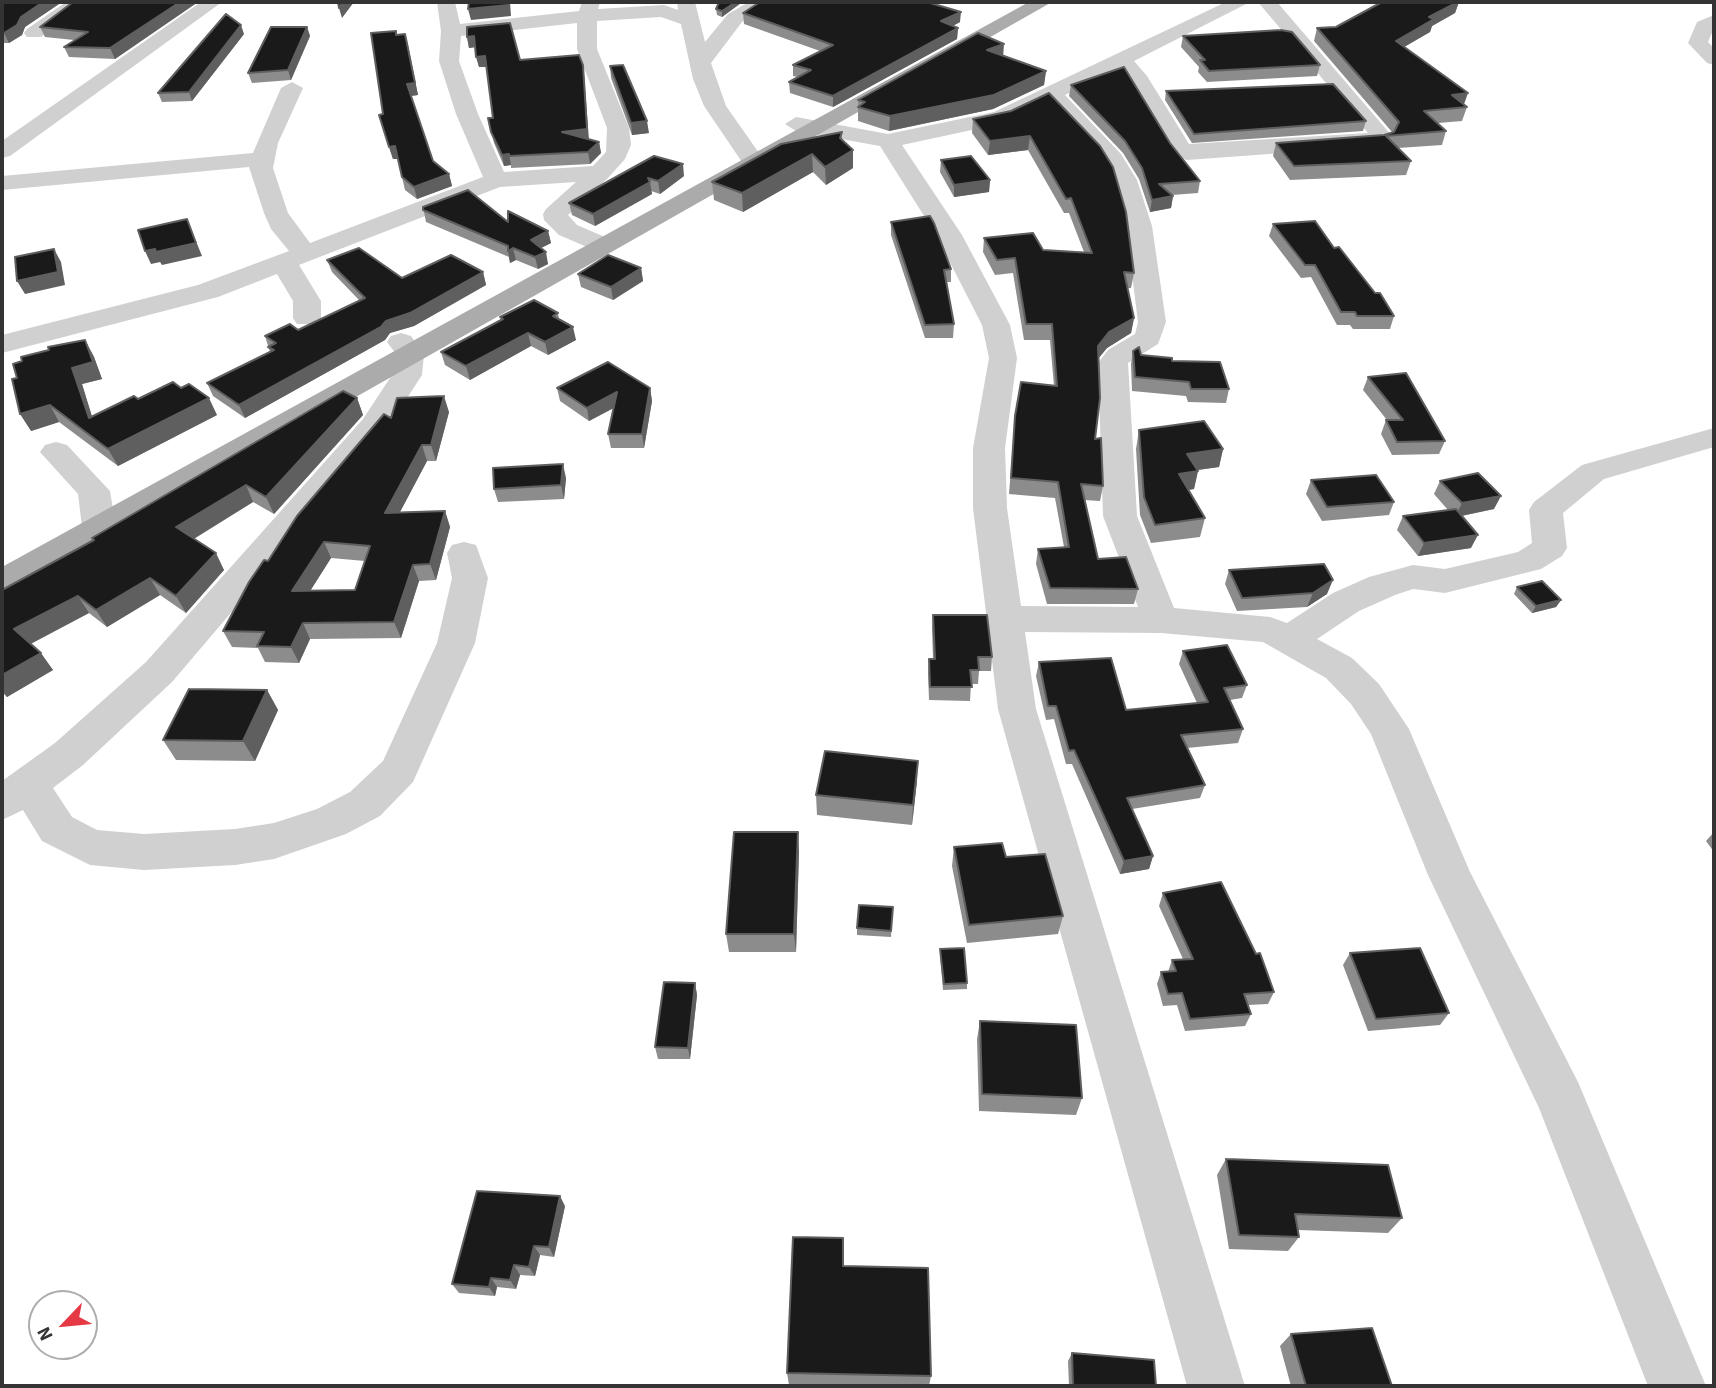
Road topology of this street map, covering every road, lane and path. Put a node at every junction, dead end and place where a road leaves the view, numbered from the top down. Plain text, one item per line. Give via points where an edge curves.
1 (78, 2) edge
2 (213, 2) edge
3 (446, 2) edge
4 (762, 2) edge
5 (1020, 2) edge
6 (1043, 2) edge
7 (1241, 2) edge
8 (1267, 2) edge
9 (589, 9) edge
10 (688, 10) edge
11 (1712, 11) edge
12 (992, 23) junction
13 (451, 31) junction
14 (34, 33) dead end
15 (1714, 59) edge
16 (1121, 60) junction
17 (700, 63) junction
18 (1336, 84) junction
19 (1312, 86) edge
20 (292, 88) dead end
21 (1144, 88) junction
22 (1176, 92) edge
23 (1052, 94) junction
24 (807, 126) junction
25 (888, 141) junction
26 (2, 150) edge
27 (749, 157) junction
28 (263, 159) junction
29 (600, 173) junction
30 (495, 180) junction
31 (2, 183) edge
32 (595, 241) junction
33 (295, 258) junction
34 (307, 318) dead end
35 (2, 344) edge
36 (405, 348) junction
37 (1714, 437) edge
38 (56, 452) dead end
39 (99, 519) junction
40 (464, 553) dead end
41 (2, 565) edge
42 (2, 582) edge
43 (1005, 619) junction
44 (1161, 620) junction
45 (1289, 639) junction
46 (15, 794) edge
47 (1216, 1386) edge
48 (1677, 1386) edge

1 - 14 street
2 - 26 street
3 - 13 street
4 - 17 street via 735,18
5 - 12 main road
6 - 12 main road
7 - 16 street
8 - 18 street
9 - 10 street via 664,11 679,18
9 - 13 street
9 - 29 street via 587,49 618,128 620,145
10 - 17 street
11 - 15 street via 1698,43
12 - 24 main road
13 - 30 street via 449,61
16 - 21 street
16 - 23 street
17 - 27 street via 715,106
18 - 19 street
18 - 21 street via 1377,129 1379,139 1187,153 1180,149
20 - 28 street
21 - 22 street
23 - 25 street via 989,120
23 - 44 street via 1109,154 1125,180 1139,226 1152,322 1148,338 1113,363 1120,516
24 - 25 street
24 - 27 main road
25 - 43 street via 949,236 996,325 1003,358 989,448 990,508
27 - 32 main road
28 - 31 street
28 - 33 street via 261,169
29 - 30 street
29 - 32 street via 555,214 568,230
30 - 33 street
32 - 36 main road
33 - 34 street
33 - 35 street via 167,303
36 - 39 main road
36 - 46 street via 407,375 387,408 159,672 115,715
37 - 45 street via 1593,472 1546,510 1550,548 1529,561 1445,581 1413,577 1382,586 1346,602
38 - 39 street via 94,491
39 - 41 main road
39 - 42 main road
40 - 46 street via 470,578 456,643 399,771 365,804 274,841 144,852 90,847 57,829
43 - 44 street
43 - 47 street via 1017,709
44 - 45 street via 1270,630
45 - 48 street via 1339,668 1365,694 1389,729 1450,875 1560,1099

